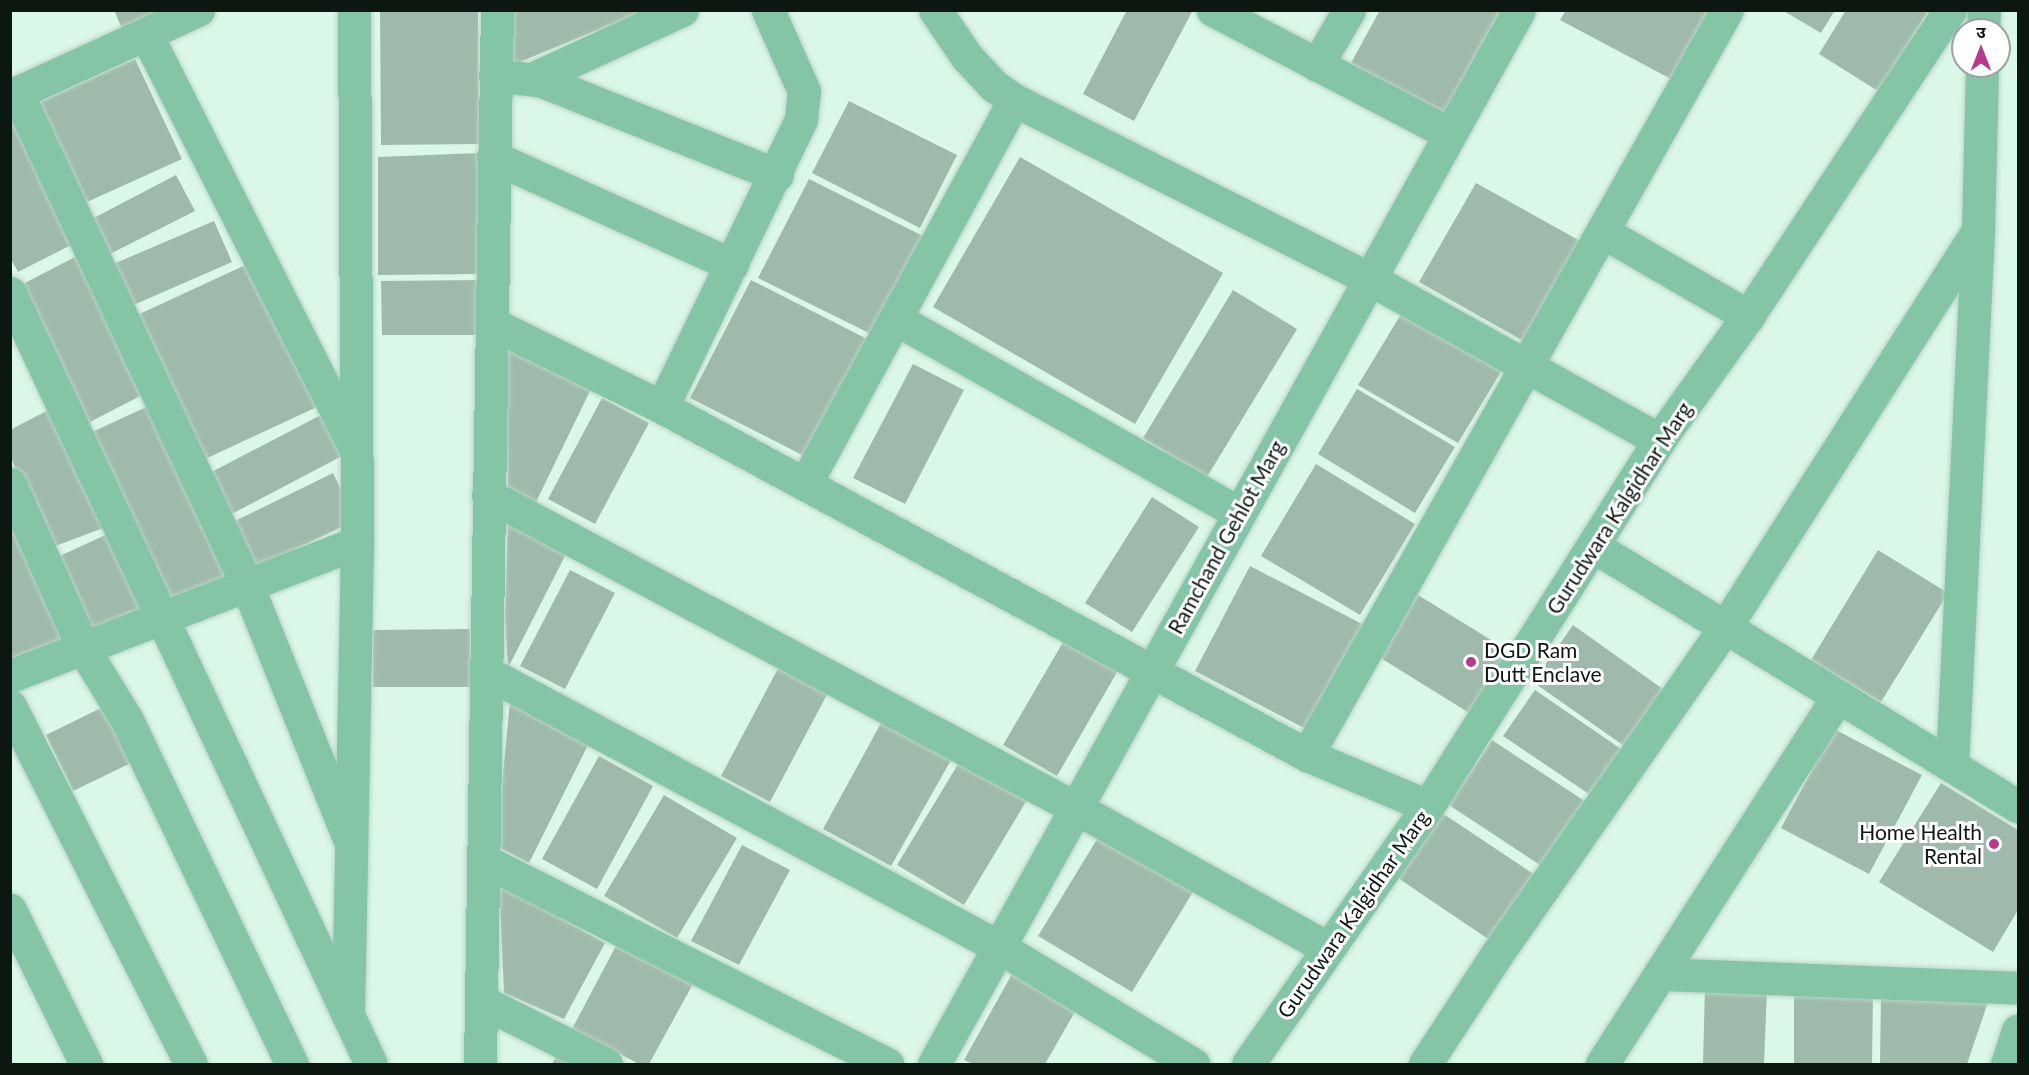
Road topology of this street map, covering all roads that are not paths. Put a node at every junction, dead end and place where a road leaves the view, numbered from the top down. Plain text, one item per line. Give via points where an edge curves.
1 (198, 10) edge
2 (354, 10) edge
3 (497, 10) edge
4 (682, 10) edge
5 (768, 10) edge
6 (935, 10) edge
7 (1214, 10) edge
8 (1349, 10) edge
9 (1519, 10) edge
10 (1727, 10) edge
11 (1950, 10) edge
12 (146, 34) junction
13 (1317, 66) junction
14 (495, 75) junction
15 (1982, 78) edge
16 (532, 79) junction
17 (14, 94) edge
18 (1014, 100) junction
19 (1450, 134) junction
20 (493, 157) junction
21 (777, 175) junction
22 (1978, 231) junction
23 (1603, 232) junction
24 (732, 265) junction
25 (1370, 279) junction
26 (10, 293) edge
27 (1748, 316) junction
28 (896, 319) junction
29 (493, 324) junction
30 (1529, 365) junction
31 (662, 407) junction
32 (1659, 440) junction
33 (357, 451) junction
34 (10, 484) edge
35 (805, 484) junction
36 (488, 495) junction
37 (1239, 513) junction
38 (357, 543) junction
39 (1593, 546) junction
40 (247, 585) junction
41 (165, 616) junction
42 (1724, 629) junction
43 (83, 648) junction
44 (486, 672) junction
45 (1152, 673) junction
46 (10, 675) edge
47 (1838, 696) junction
48 (10, 706) edge
49 (1307, 755) junction
50 (1952, 765) junction
51 (1428, 806) junction
52 (2019, 806) edge
53 (1076, 808) junction
54 (353, 849) junction
55 (483, 860) junction
56 (10, 910) edge
57 (999, 947) junction
58 (1328, 948) junction
59 (1660, 974) junction
60 (2019, 988) edge
61 (481, 1001) junction
62 (348, 1014) junction
63 (2019, 1031) edge
64 (86, 1065) edge
65 (190, 1065) edge
66 (292, 1065) edge
67 (371, 1065) edge
68 (480, 1065) edge
69 (606, 1065) edge
70 (887, 1065) edge
71 (934, 1065) edge
72 (1193, 1065) edge
73 (1248, 1065) edge
74 (1425, 1065) edge
75 (1602, 1065) edge
76 (2007, 1065) edge

1 - 12 street
2 - 33 street
3 - 14 street
4 - 16 street
5 - 21 street via 804,91 801,119
6 - 18 street via 967,57 994,86
7 - 13 street
8 - 13 street
9 - 19 street, Ramchand Gehlot Marg
10 - 23 street
11 - 27 street, Gurudwara Kalgidhar Marg
12 - 17 street
12 - 33 street
13 - 19 street
14 - 16 street
14 - 20 street
15 - 22 street
16 - 21 street
17 - 40 street
18 - 25 street
18 - 28 street
19 - 25 street, Ramchand Gehlot Marg
20 - 24 street
20 - 29 street
21 - 24 street
22 - 42 street
22 - 50 street
23 - 27 street
23 - 30 street
24 - 31 street
25 - 30 street
25 - 37 street, Ramchand Gehlot Marg
26 - 41 street
27 - 32 street, Gurudwara Kalgidhar Marg
28 - 35 street
28 - 37 street
29 - 31 street
29 - 36 street
30 - 32 street
30 - 49 street
31 - 35 street
32 - 39 street, Gurudwara Kalgidhar Marg
33 - 38 street
34 - 43 street
35 - 45 street
36 - 44 street
36 - 53 street
37 - 45 street, Ramchand Gehlot Marg
38 - 40 street
38 - 54 street
39 - 42 street
39 - 51 street, Gurudwara Kalgidhar Marg
40 - 41 street
40 - 54 street
41 - 43 street
41 - 62 street
42 - 47 street
42 - 74 street via 1497,954
43 - 46 street
43 - 66 street via 127,720
44 - 55 street
44 - 57 street
45 - 49 street
45 - 53 street, Ramchand Gehlot Marg
47 - 50 street
47 - 59 street
48 - 65 street
49 - 51 street
50 - 52 street
51 - 58 street, Gurudwara Kalgidhar Marg
53 - 57 street, Ramchand Gehlot Marg
53 - 58 street
54 - 62 street
55 - 61 street
55 - 70 street
56 - 64 street
57 - 71 street, Ramchand Gehlot Marg
57 - 72 street
58 - 73 street, Gurudwara Kalgidhar Marg
59 - 60 street
59 - 75 street
61 - 68 street
61 - 69 street
62 - 67 street
63 - 76 street

